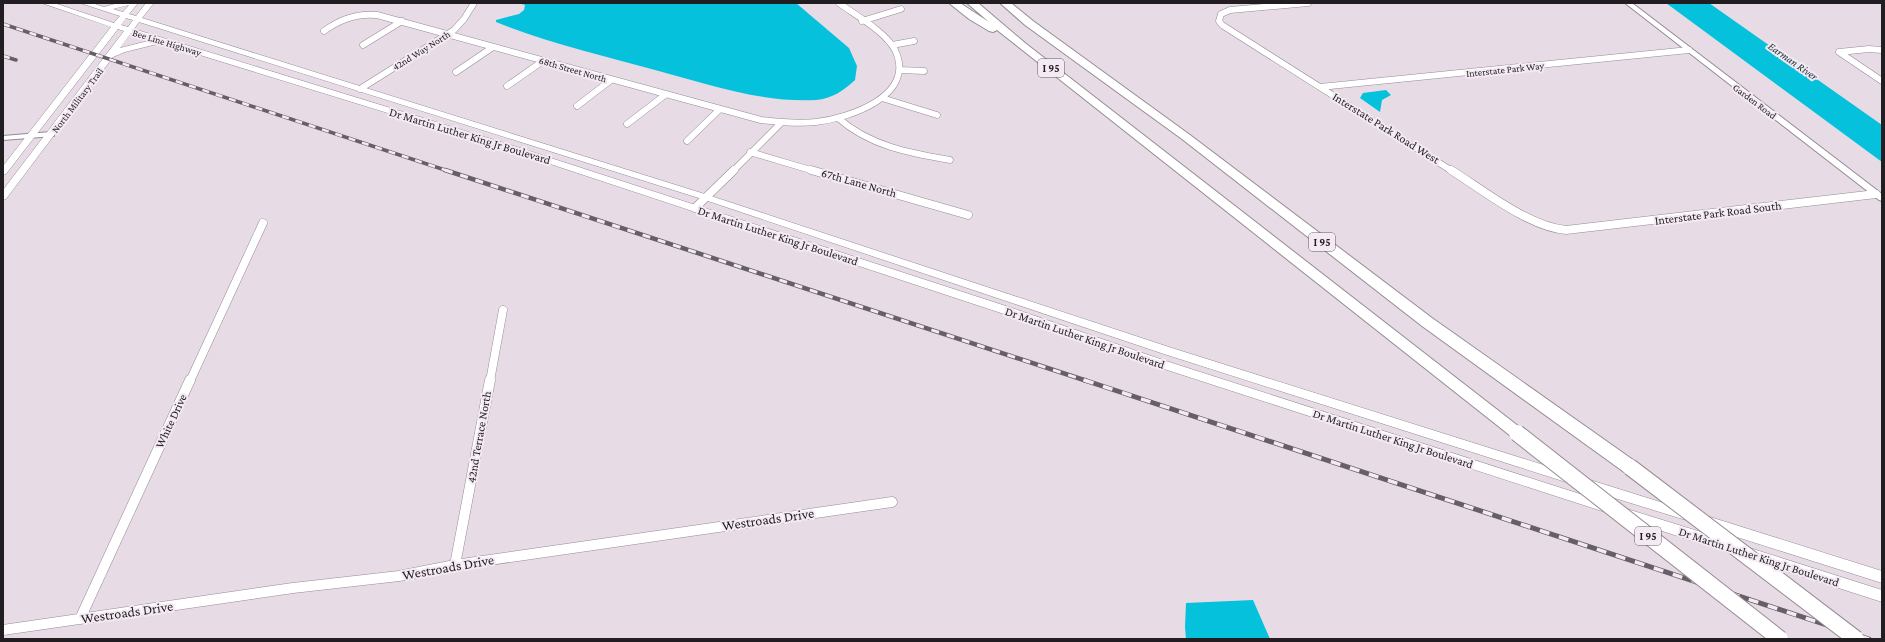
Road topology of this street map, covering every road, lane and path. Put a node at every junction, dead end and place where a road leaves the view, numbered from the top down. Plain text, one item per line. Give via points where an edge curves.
1 (46, 3) edge
2 (84, 3) edge
3 (127, 3) edge
4 (134, 3) edge
5 (150, 3) edge
6 (474, 3) edge
7 (839, 3) edge
8 (954, 3) edge
9 (972, 3) edge
10 (1308, 3) edge
11 (1628, 3) edge
12 (1006, 4) edge
13 (103, 9) junction
14 (901, 9) dead end
15 (124, 16) junction
16 (138, 20) junction
17 (402, 21) junction
18 (862, 21) junction
19 (116, 26) junction
20 (130, 30) junction
21 (324, 31) dead end
22 (447, 34) junction
23 (162, 40) junction
24 (914, 41) dead end
25 (363, 45) dead end
26 (892, 45) junction
27 (1021, 45) junction
28 (493, 47) junction
29 (1689, 50) junction
30 (1882, 50) edge
31 (110, 56) junction
32 (543, 61) junction
33 (300, 69) joint
34 (900, 70) junction
35 (924, 71) dead end
36 (456, 72) dead end
37 (289, 79) joint
38 (611, 80) junction
39 (1882, 81) edge
40 (507, 86) dead end
41 (1320, 87) junction
42 (360, 89) junction
43 (665, 94) junction
44 (882, 98) junction
45 (577, 106) dead end
46 (720, 109) junction
47 (936, 116) dead end
48 (838, 118) junction
49 (782, 122) junction
50 (627, 124) dead end
51 (51, 134) junction
52 (32, 135) junction
53 (3, 138) edge
54 (687, 141) dead end
55 (750, 152) junction
56 (950, 160) dead end
57 (3, 172) edge
58 (1879, 196) edge
59 (3, 197) edge
60 (705, 197) junction
61 (695, 208) junction
62 (968, 215) dead end
63 (263, 223) dead end
64 (1560, 230) joint
65 (503, 310) dead end
66 (1285, 404) junction
67 (1443, 438) junction
68 (892, 502) dead end
69 (455, 565) junction
70 (1882, 577) edge
71 (1882, 596) edge
72 (80, 619) junction
73 (3, 630) edge
74 (1780, 639) edge
75 (1856, 639) edge

1 - 19 main road, Bee Line Highway
2 - 13 main road, Bee Line Highway
3 - 13 main road
4 - 15 main road, North Military Trail
5 - 16 main road, North Military Trail
6 - 22 street, 42nd Way North via 460,23
7 - 18 street
8 - 27 highway via 972,17
9 - 27 highway, I 95
10 - 41 street, Interstate Park Road West via 1226,11 1220,16 1221,23 1226,28
11 - 29 street, Garden Road
12 - 75 highway, I 95, bridge via 1186,137 1427,322 1630,467
13 - 15 main road, Bee Line Highway
14 - 18 street
15 - 16 main road, Bee Line Highway
15 - 19 main road, North Military Trail
16 - 20 main road, North Military Trail
16 - 33 main road, Bee Line Highway
17 - 21 street, 68th Street North via 365,14 344,18
17 - 22 street, 68th Street North
17 - 25 street
18 - 26 street
19 - 20 main road, Bee Line Highway
19 - 52 main road, North Military Trail
20 - 23 main road, Bee Line Highway
20 - 31 main road, North Military Trail
22 - 28 street, 68th Street North
22 - 42 street, 42nd Way North
23 - 31 main road via 122,50
23 - 37 main road, Bee Line Highway
24 - 26 street
26 - 34 street via 898,56
27 - 74 highway, I 95, bridge
28 - 32 street, 68th Street North
28 - 36 street
29 - 41 street, Interstate Park Way
29 - 58 street, Garden Road
30 - 39 street via 1838,52
31 - 51 main road, North Military Trail
32 - 38 street, 68th Street North
32 - 40 street
33 - 42 main road, Dr Martin Luther King Jr Boulevard
34 - 35 street
34 - 44 street, 68th Street North via 894,86
37 - 61 main road, Dr Martin Luther King Jr Boulevard
38 - 43 street, 68th Street North
38 - 45 street
41 - 64 street, Interstate Park Road West via 1532,221
42 - 60 main road, Dr Martin Luther King Jr Boulevard
43 - 46 street, 68th Street North
43 - 50 street
44 - 47 street
44 - 48 street, 68th Street North via 865,108
46 - 49 street, 68th Street North via 761,120
46 - 54 street
48 - 49 street, 68th Street North via 811,122
48 - 56 street via 852,132 873,142
49 - 55 street
51 - 52 street
51 - 59 main road, North Military Trail
52 - 53 street
52 - 57 main road, North Military Trail
55 - 60 street
55 - 62 street, 67th Lane North
58 - 64 street, Interstate Park Road South via 1585,230
60 - 61 street
60 - 67 main road, Dr Martin Luther King Jr Boulevard via 1168,351
61 - 66 main road, Dr Martin Luther King Jr Boulevard
63 - 72 street, White Drive
65 - 69 street, 42nd Terrace North
66 - 67 main road via 1302,400 1416,438
66 - 71 main road, Dr Martin Luther King Jr Boulevard
67 - 70 main road, Dr Martin Luther King Jr Boulevard
68 - 69 street, Westroads Drive
69 - 72 street, Westroads Drive via 399,576 292,588
72 - 73 street, Westroads Drive

